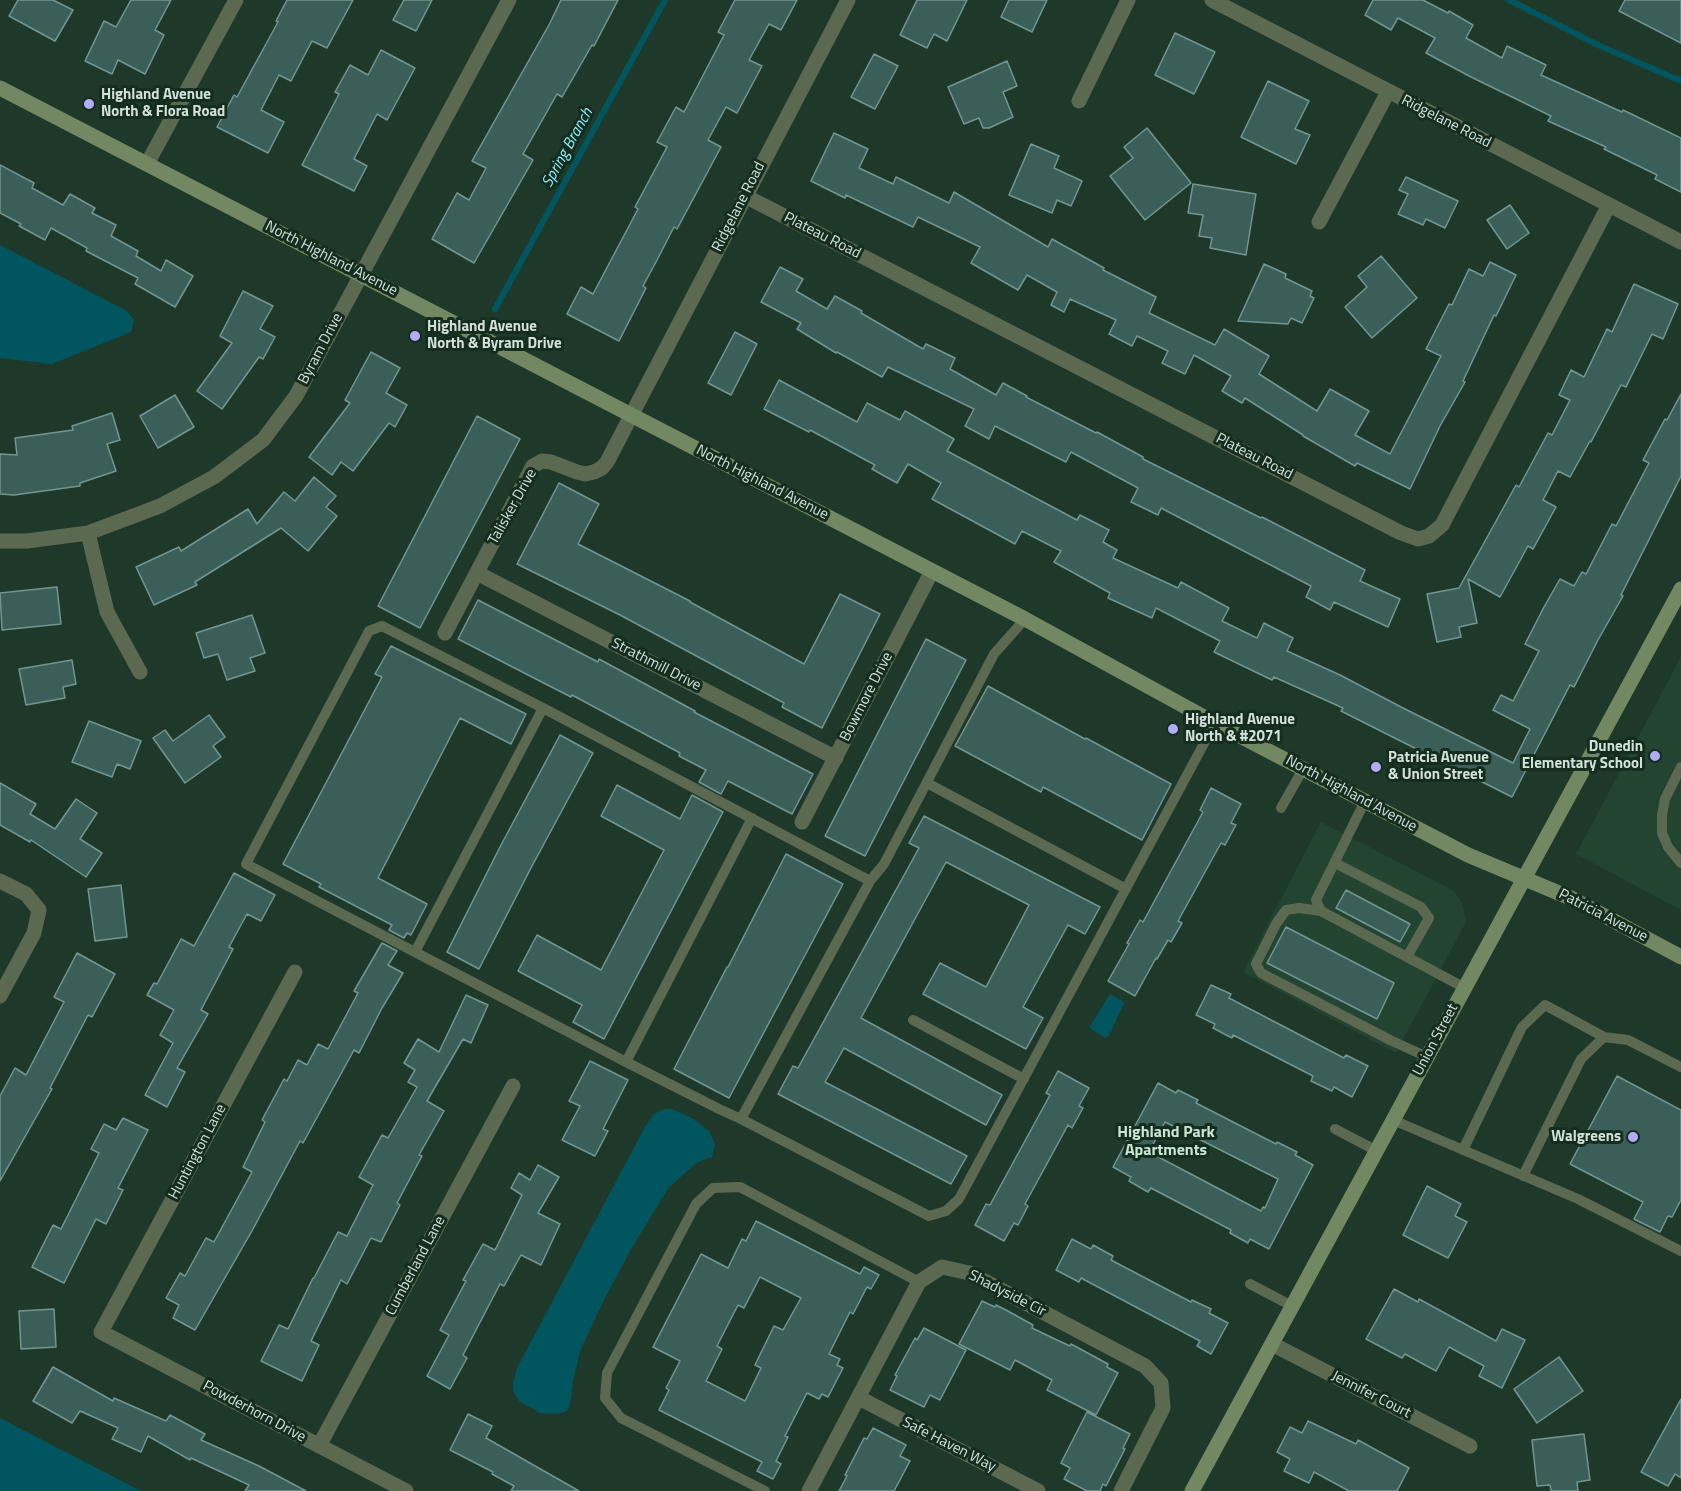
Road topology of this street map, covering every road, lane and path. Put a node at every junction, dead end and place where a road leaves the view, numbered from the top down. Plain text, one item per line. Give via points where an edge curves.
1 (236, 0) edge
2 (509, 0) edge
3 (848, 0) edge
4 (1128, 0) edge
5 (1212, 0) edge
6 (0, 88) edge
7 (1388, 92) junction
8 (1078, 101) dead end
9 (147, 164) junction
10 (745, 196) junction
11 (1609, 205) junction
12 (1318, 222) dead end
13 (1681, 242) edge
14 (361, 275) junction
15 (632, 415) junction
16 (88, 533) junction
17 (0, 541) edge
18 (932, 571) junction
19 (477, 573) junction
20 (1681, 589) edge
21 (1025, 619) junction
22 (445, 633) dead end
23 (140, 672) dead end
24 (543, 708) junction
25 (1215, 723) junction
26 (836, 758) junction
27 (1681, 767) edge
28 (1303, 769) junction
29 (927, 783) junction
30 (1365, 801) junction
31 (1281, 808) dead end
32 (752, 818) junction
33 (802, 822) dead end
34 (1335, 863) junction
35 (1681, 863) edge
36 (1524, 878) junction
37 (0, 881) edge
38 (870, 881) junction
39 (1126, 889) junction
40 (1321, 911) junction
41 (415, 952) junction
42 (1407, 957) junction
43 (1681, 957) edge
44 (295, 972) dead end
45 (1465, 988) junction
46 (0, 996) edge
47 (913, 1020) dead end
48 (1604, 1037) junction
49 (1427, 1057) junction
50 (627, 1062) junction
51 (1681, 1067) edge
52 (1024, 1079) junction
53 (513, 1086) dead end
54 (741, 1119) junction
55 (1393, 1120) junction
56 (1335, 1129) dead end
57 (1463, 1150) junction
58 (1377, 1151) junction
59 (1523, 1176) junction
60 (1681, 1251) edge
61 (919, 1282) junction
62 (1250, 1284) dead end
63 (1292, 1306) junction
64 (102, 1332) joint
65 (1272, 1344) junction
66 (859, 1398) junction
67 (319, 1446) junction
68 (1470, 1446) dead end
69 (406, 1491) edge
70 (765, 1491) edge
71 (809, 1491) edge
72 (1038, 1491) edge
73 (1121, 1491) edge
74 (1192, 1491) edge

1 - 9 street
2 - 14 street, Byram Drive
3 - 10 street, Ridgelane Road
4 - 8 street
5 - 7 street, Ridgelane Road
6 - 9 street, North Highland Avenue
7 - 11 street, Ridgelane Road
7 - 12 street
9 - 14 street, North Highland Avenue
10 - 11 street, Plateau Road via 1418,539 1442,525
10 - 15 street, Ridgelane Road
11 - 13 street, Ridgelane Road
14 - 15 street, North Highland Avenue
14 - 16 street, Byram Drive via 296,396 263,440 214,477 160,506
15 - 18 street, North Highland Avenue
15 - 19 street, Talisker Drive via 602,468 585,474 551,462 533,466
16 - 17 street, Byram Drive
16 - 23 street via 107,612
18 - 21 street, North Highland Avenue
18 - 26 street, Bowmore Drive
19 - 22 street, Talisker Drive
19 - 26 street, Strathmill Drive
20 - 36 street, Union Street
21 - 25 street, North Highland Avenue
21 - 29 lane via 994,654
24 - 32 lane
24 - 41 lane
24 - 41 lane via 382,626 369,631 257,843 246,864
25 - 28 street, North Highland Avenue
25 - 39 lane
26 - 33 street, Bowmore Drive
27 - 35 lane via 1665,799 1662,815 1662,833
28 - 30 street, North Highland Avenue
28 - 31 lane
29 - 38 lane via 884,864
29 - 39 lane
30 - 34 lane
30 - 36 street, North Highland Avenue via 1468,855
32 - 38 lane
32 - 50 lane
34 - 40 lane via 1316,900
34 - 42 lane via 1425,912 1429,918
36 - 43 street, Patricia Avenue via 1573,899
36 - 45 street, Union Street
37 - 46 street via 26,894 39,910 34,933
38 - 54 lane
39 - 52 lane
40 - 42 lane
40 - 49 lane via 1286,910 1256,964 1261,973
41 - 50 lane
42 - 45 lane
44 - 64 street, Huntington Lane
45 - 49 street, Union Street
47 - 52 lane
48 - 51 lane via 1628,1040
48 - 57 lane via 1545,1005 1522,1027
48 - 59 lane via 1581,1059
49 - 55 street, Union Street
50 - 54 lane
52 - 54 lane via 959,1199 946,1211 929,1216
53 - 67 street, Cumberland Lane
55 - 57 lane
55 - 58 street, Union Street
56 - 58 lane
57 - 59 lane
58 - 63 street, Union Street
59 - 60 lane
61 - 66 street
61 - 70 lane via 740,1187 713,1188 696,1204 607,1373 605,1398 621,1418
61 - 73 street, Shadyside Cir via 942,1267 969,1274 1145,1366 1161,1383 1163,1408
62 - 63 lane
63 - 65 street, Union Street
64 - 67 street, Powderhorn Drive
65 - 68 street, Jennifer Court
65 - 74 street, Union Street
66 - 71 street
66 - 72 street, Safe Haven Way
67 - 69 street, Powderhorn Drive

